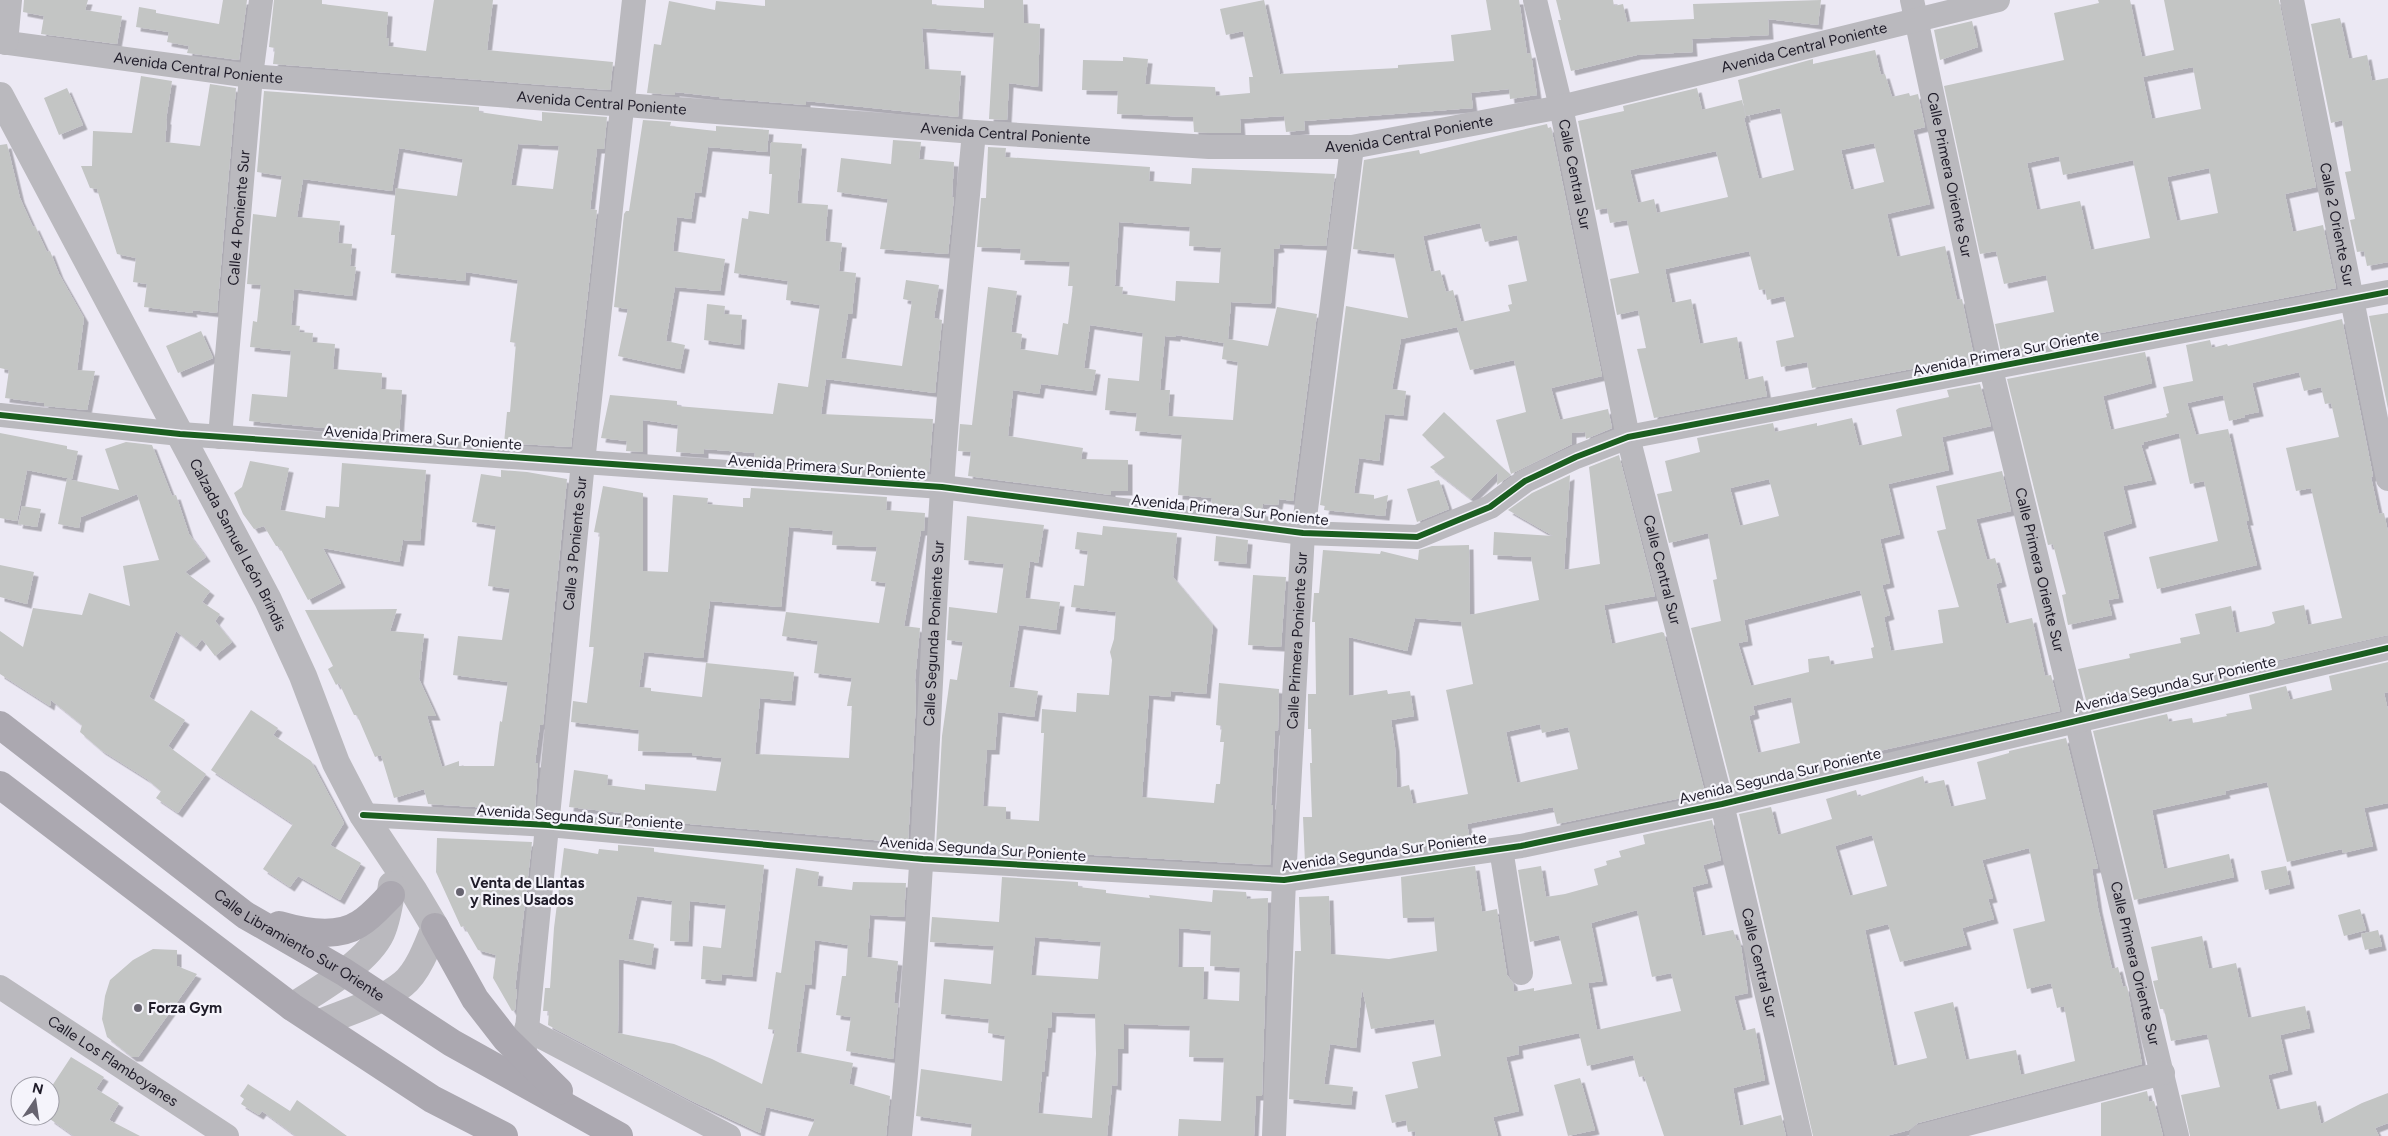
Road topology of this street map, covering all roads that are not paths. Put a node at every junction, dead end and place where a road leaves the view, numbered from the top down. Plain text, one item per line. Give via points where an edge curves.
1 (10, 0) edge
2 (261, 0) edge
3 (634, 0) edge
4 (1535, 0) edge
5 (1998, 0) edge
6 (2292, 0) edge
7 (1915, 10) edge
8 (3, 43) edge
9 (251, 76) junction
10 (0, 96) edge
11 (624, 104) junction
12 (1561, 107) junction
13 (974, 132) junction
14 (1352, 147) junction
15 (2388, 292) edge
16 (2351, 300) junction
17 (1991, 369) junction
18 (0, 415) edge
19 (180, 434) junction
20 (220, 437) junction
21 (1628, 437) junction
22 (582, 462) junction
23 (2388, 479) edge
24 (942, 487) junction
25 (1303, 533) junction
26 (2388, 648) edge
27 (2077, 719) junction
28 (0, 725) edge
29 (0, 785) edge
30 (1722, 804) junction
31 (363, 815) junction
32 (548, 825) junction
33 (1501, 849) junction
34 (923, 859) junction
35 (395, 863) junction
36 (1284, 880) junction
37 (391, 895) junction
38 (245, 915) junction
39 (435, 927) junction
40 (344, 972) junction
41 (1521, 973) dead end
42 (0, 987) edge
43 (382, 998) junction
44 (292, 1006) junction
45 (320, 1023) junction
46 (526, 1029) junction
47 (524, 1058) junction
48 (2163, 1073) junction
49 (593, 1123) junction
50 (227, 1136) edge
51 (504, 1136) edge
52 (619, 1136) edge
53 (729, 1136) edge
54 (900, 1136) edge
55 (1274, 1136) edge
56 (1800, 1136) edge
57 (1921, 1136) edge
58 (2177, 1136) edge

1 - 8 street
2 - 9 street, Calle 4 Poniente Sur
3 - 11 street, Calle 3 Poniente Sur
4 - 12 street, Calle Central Sur
5 - 7 street, Avenida Central Poniente
6 - 16 street, Calle 2 Oriente Sur
7 - 12 street, Avenida Central Poniente
7 - 17 street, Calle Primera Oriente Sur
8 - 9 street, Avenida Central Poniente
9 - 11 street, Avenida Central Poniente
9 - 20 street, Calle 4 Poniente Sur
10 - 19 street, Calzada Samuel León Brindis
11 - 13 street, Avenida Central Poniente
11 - 22 street, Calle 3 Poniente Sur
12 - 14 street, Avenida Central Poniente
12 - 21 street, Calle Central Sur
13 - 14 street, Avenida Central Poniente via 1209,147
13 - 24 street, Calle Segunda Poniente Sur
14 - 25 street, Calle Primera Poniente Sur
15 - 16 street, Avenida Primera Sur Oriente
16 - 17 street, Avenida Primera Sur Oriente
16 - 23 street, Calle 2 Oriente Sur
17 - 21 street, Avenida Primera Sur Oriente
17 - 27 street, Calle Primera Oriente Sur
18 - 19 street, Avenida Primera Sur Poniente
19 - 20 street, Avenida Primera Sur Poniente
19 - 31 street, Calzada Samuel León Brindis via 268,600 303,676 336,763
20 - 22 street, Avenida Primera Sur Poniente
21 - 25 street, Avenida Primera Sur Poniente via 1525,481 1490,507 1417,537
21 - 30 street, Calle Central Sur
22 - 24 street, Avenida Primera Sur Poniente
22 - 32 street, Calle 3 Poniente Sur
24 - 25 street, Avenida Primera Sur Poniente
24 - 34 street, Calle Segunda Poniente Sur
25 - 36 street, Calle Primera Poniente Sur
26 - 27 street, Avenida Segunda Sur Poniente
27 - 30 street, Avenida Segunda Sur Poniente
27 - 48 street, Calle Primera Oriente Sur
28 - 38 main road, Calle Libramiento Sur Oriente
29 - 44 main road
30 - 33 street, Avenida Segunda Sur Poniente
30 - 56 street, Calle Central Sur
31 - 32 street, Avenida Segunda Sur Poniente
31 - 35 street, Calzada Samuel León Brindis
32 - 34 street, Avenida Segunda Sur Poniente
32 - 46 street, Calle 3 Poniente Sur
33 - 36 street, Avenida Segunda Sur Poniente
33 - 41 street
34 - 36 street, Avenida Segunda Sur Poniente
34 - 54 street, Calle Segunda Poniente Sur
35 - 37 street
35 - 39 street, Calzada Samuel León Brindis
36 - 55 street, Calle Primera Poniente Sur
37 - 38 main road via 358,926 340,931 304,933
37 - 40 street via 381,934
38 - 40 main road, Calle Libramiento Sur Oriente
39 - 43 street via 425,953 404,983
39 - 47 main road via 475,999
40 - 43 main road, Calle Libramiento Sur Oriente
40 - 44 street
42 - 50 street, Calle Los Flamboyanes
43 - 45 street
43 - 49 main road, Calle Libramiento Sur Oriente via 452,1043
44 - 45 main road
45 - 51 main road via 432,1099
46 - 47 street, Calle 3 Poniente Sur
46 - 53 street
47 - 49 main road
48 - 57 street
48 - 58 street, Calle Primera Oriente Sur
49 - 52 main road, Calle Libramiento Sur Oriente

